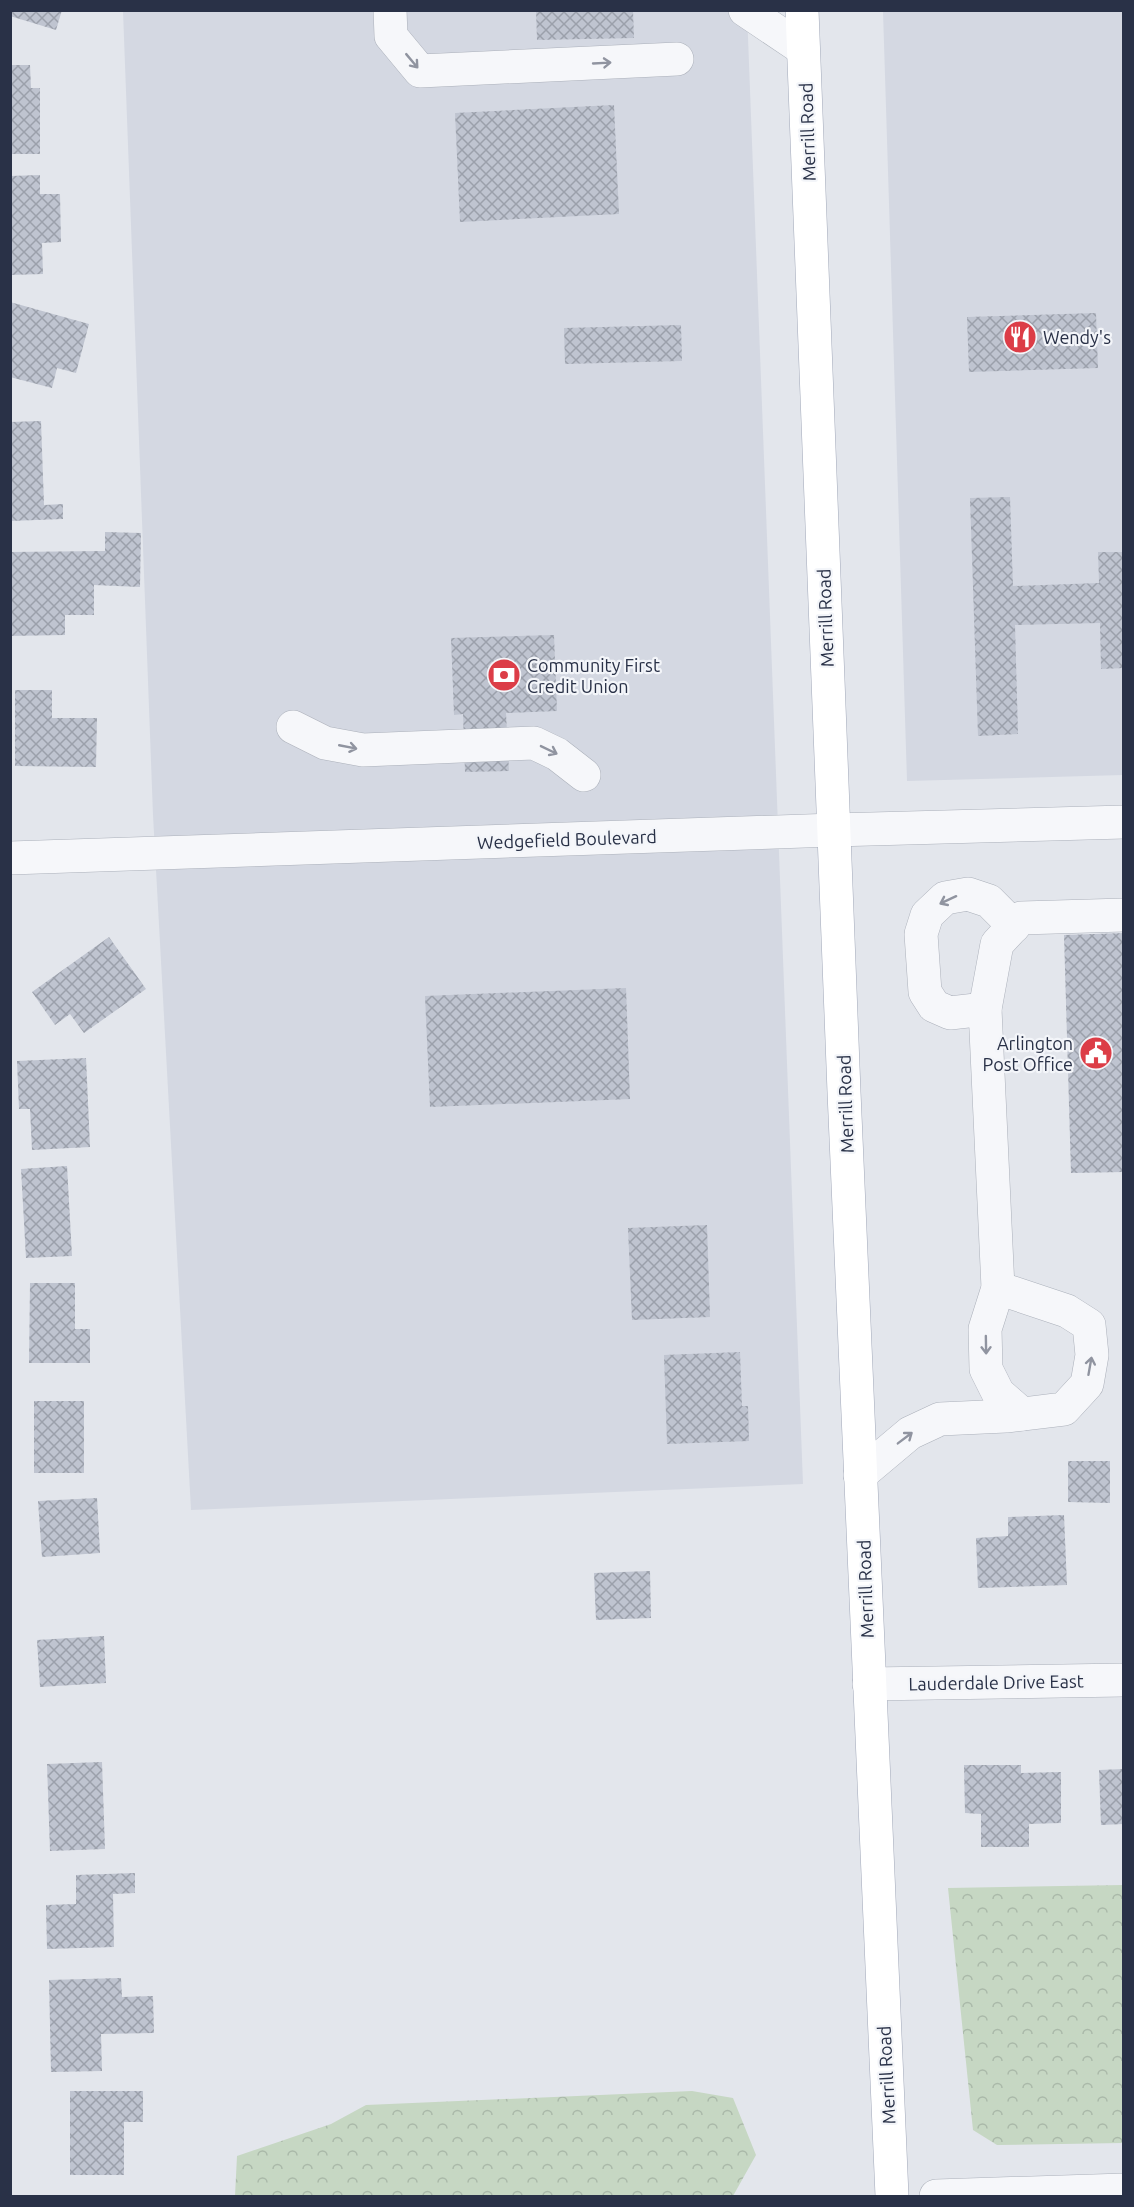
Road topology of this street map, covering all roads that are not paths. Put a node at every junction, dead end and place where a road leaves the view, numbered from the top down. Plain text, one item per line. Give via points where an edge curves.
1 (390, 10) edge
2 (745, 10) edge
3 (801, 10) edge
4 (803, 49) junction
5 (677, 59) dead end
6 (293, 727) dead end
7 (584, 775) dead end
8 (1124, 822) edge
9 (834, 830) junction
10 (10, 858) edge
11 (1124, 915) edge
12 (1014, 926) junction
13 (985, 1009) junction
14 (998, 1288) junction
15 (1022, 1414) junction
16 (861, 1475) junction
17 (1124, 1680) edge
18 (869, 1684) junction
19 (1124, 2190) edge
20 (892, 2196) edge
21 (936, 2196) edge

1 -> 5 street via 391,36 420,71
2 - 4 street
3 - 4 main road, Merrill Road
4 - 9 main road, Merrill Road
6 -> 7 street via 325,743 363,750 534,743 557,754
8 - 9 street, Wedgefield Boulevard
9 - 10 street, Wedgefield Boulevard
9 - 16 main road, Merrill Road
11 - 12 street via 1021,918
12 - 13 street via 997,944
12 -> 13 street via 989,901 968,894 945,898 927,915 921,934 925,992 934,1006 950,1013
13 - 14 street
14 -> 15 street via 985,1329 986,1369 998,1393
15 -> 14 street via 1064,1409 1087,1384 1092,1356 1089,1325 1067,1311
16 -> 15 street via 910,1433 940,1419
16 - 18 main road, Merrill Road
17 - 18 street, Lauderdale Drive East
18 - 20 main road, Merrill Road
19 - 21 street

